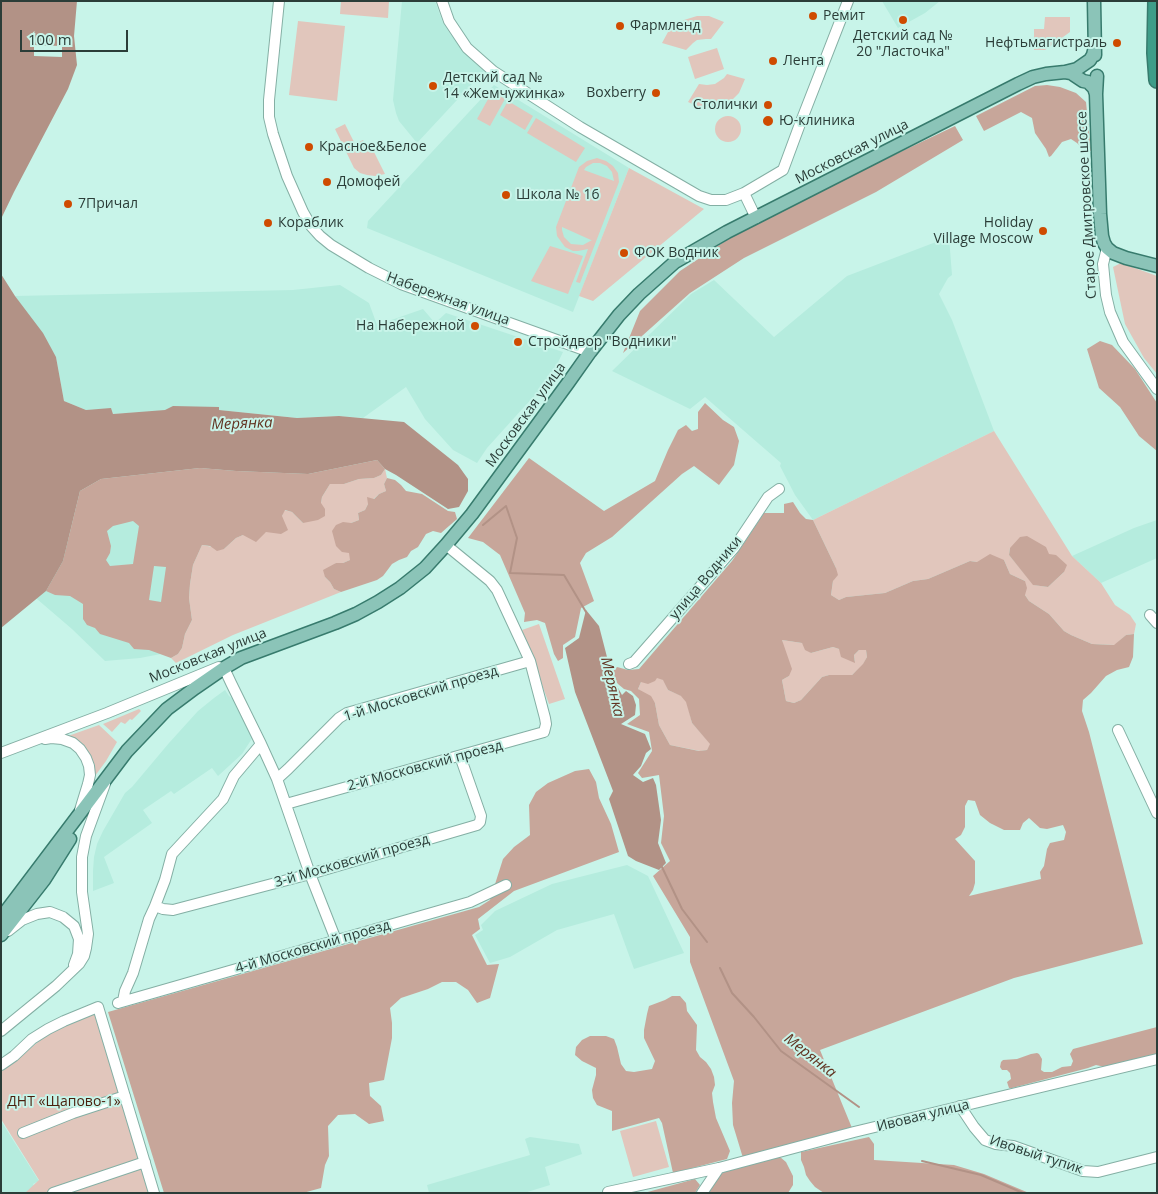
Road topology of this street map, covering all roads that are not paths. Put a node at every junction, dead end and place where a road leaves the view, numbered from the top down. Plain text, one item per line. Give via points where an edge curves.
1 (280, 1) edge
2 (442, 1) edge
3 (848, 1) edge
4 (1094, 1) edge
5 (1156, 1) edge
6 (1088, 72) junction
7 (1157, 80) edge
8 (744, 193) junction
9 (756, 218) junction
10 (1107, 248) junction
11 (1157, 258) edge
12 (1138, 261) junction
13 (1157, 266) edge
14 (590, 352) junction
15 (1157, 389) edge
16 (780, 489) dead end
17 (446, 545) junction
18 (241, 658) junction
19 (530, 661) junction
20 (629, 664) dead end
21 (224, 668) junction
22 (1118, 730) dead end
23 (29, 742) junction
24 (261, 744) junction
25 (1, 754) edge
26 (460, 756) junction
27 (112, 771) junction
28 (276, 779) junction
29 (106, 783) junction
30 (286, 804) junction
31 (1157, 813) edge
32 (78, 817) junction
33 (310, 874) junction
34 (506, 885) dead end
35 (155, 906) junction
36 (1, 918) edge
37 (1, 935) edge
38 (336, 940) junction
39 (69, 974) junction
40 (1, 1031) edge
41 (1157, 1059) edge
42 (1, 1065) edge
43 (125, 1096) junction
44 (960, 1106) junction
45 (23, 1133) dead end
46 (1157, 1157) edge
47 (145, 1162) junction
48 (719, 1168) junction
49 (608, 1192) edge
50 (53, 1193) edge
51 (154, 1193) edge
52 (702, 1193) edge

1 - 14 street, Набережная улица via 269,117 287,176 311,226 331,245 401,284
2 - 8 street via 449,21 467,48 493,71 699,196 726,200
3 - 8 street via 783,170
4 - 6 main road via 1095,47
5 - 7 highway
6 - 9 main road, Московская улица via 1033,77
6 - 10 main road, Старое Дмитровское шоссе via 1096,94 1100,214
8 - 9 street
9 - 14 main road, Московская улица via 682,257 666,269 619,315
10 - 12 main road
10 - 15 street, Старое Дмитровское шоссе via 1104,264 1110,312 1123,342
11 - 12 main road
12 - 13 main road
14 - 17 main road, Московская улица
16 - 20 street, улица Водники via 768,497 734,548
17 - 18 main road, Московская улица via 425,568 378,602 335,623
17 - 19 street via 497,590
18 - 21 main road
18 - 23 street, Московская улица
19 - 26 street, 2-й Московский проезд via 544,713 545,730 542,734
19 - 28 street, 1-й Московский проезд via 347,713
21 - 24 street
21 - 27 main road via 167,709
22 - 31 street
23 - 25 street, Московская улица
23 - 32 street via 62,739 73,743 86,758 90,775
24 - 28 street
24 - 35 street via 234,776 223,799 172,854
26 - 30 street, 2-й Московский проезд
26 - 33 street, 3-й Московский проезд via 480,816 477,825
27 - 29 main road
27 - 32 main road
28 - 30 street
29 - 37 main road via 44,880
29 - 39 street via 86,836 82,857 82,892 88,934 86,948 79,964
30 - 33 street
32 - 36 main road
33 - 35 street, 3-й Московский проезд via 173,910
33 - 38 street
34 - 38 street, 4-й Московский проезд via 470,902
35 - 38 street, 4-й Московский проезд via 120,1002
37 - 39 street via 37,914 50,912 64,917 74,926 79,939 76,960
39 - 40 street
41 - 44 street, Ивовая улица
42 - 43 street via 48,1029 98,1007
43 - 45 street
43 - 47 street
44 - 46 street, Ивовый тупик via 985,1140 1013,1146 1083,1171 1098,1172
44 - 48 street, Ивовая улица
47 - 50 street
47 - 51 street
48 - 49 street, Ивовая улица
48 - 52 street

